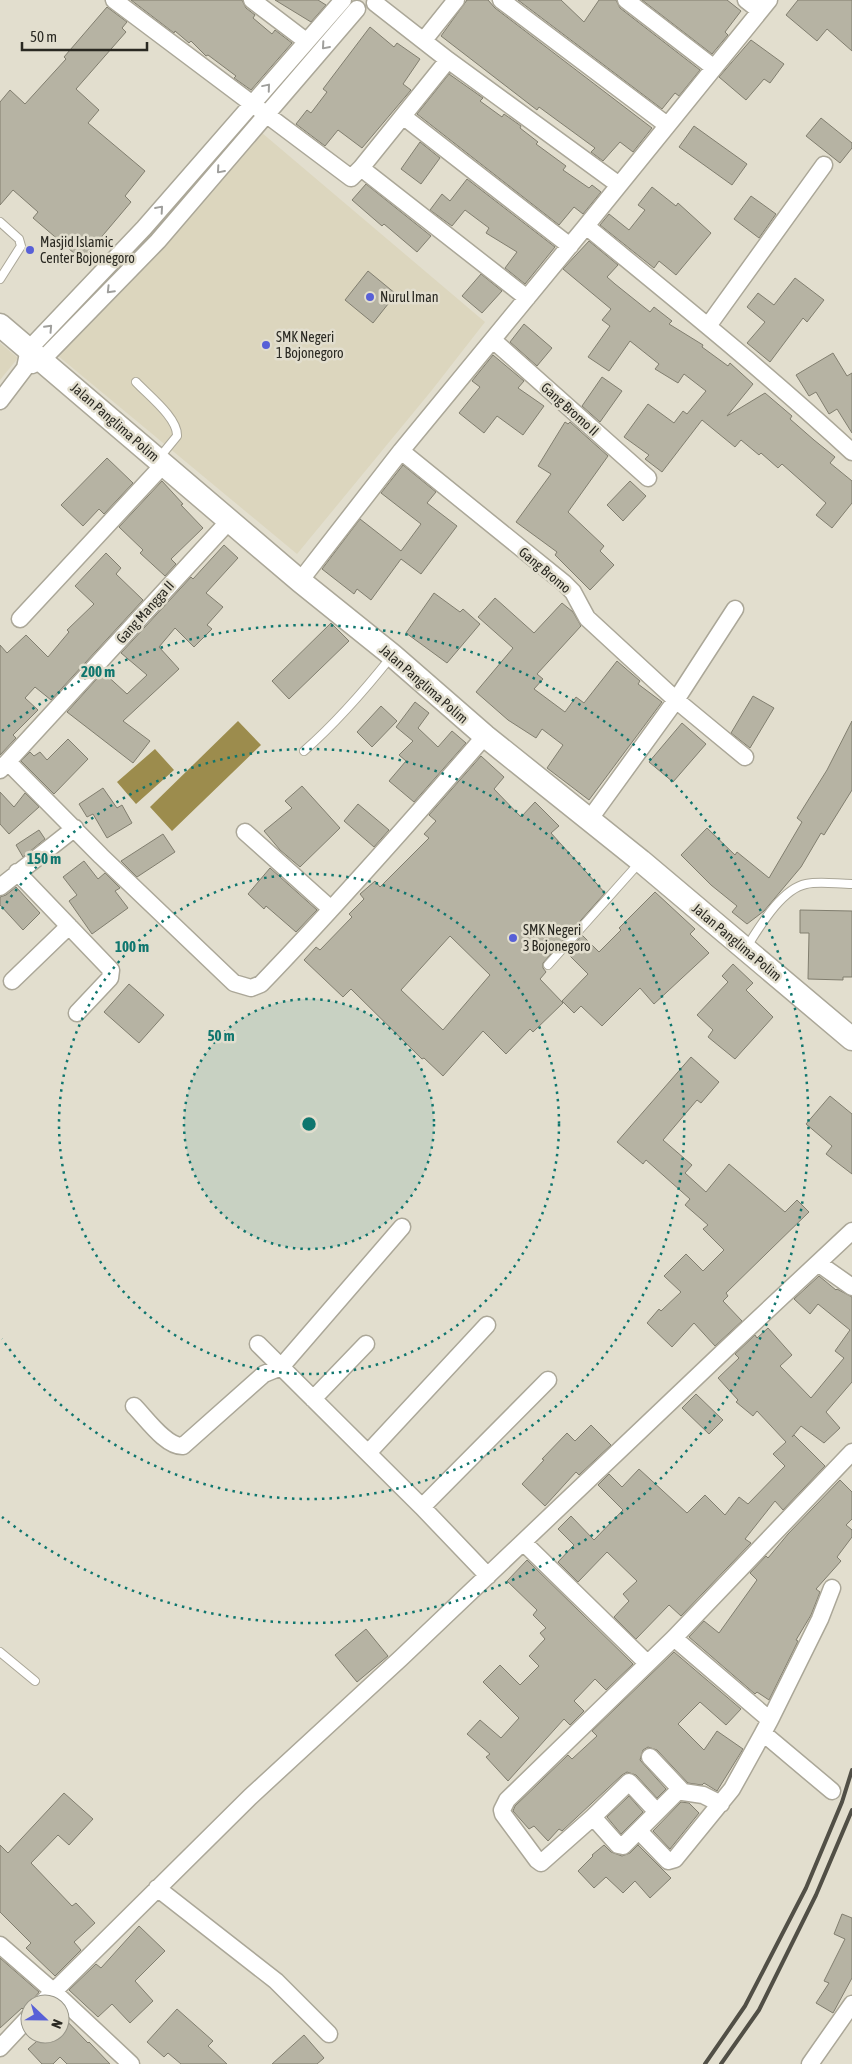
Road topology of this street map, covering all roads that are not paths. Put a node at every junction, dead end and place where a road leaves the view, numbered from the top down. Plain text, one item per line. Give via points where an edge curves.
1 (114, 0) edge
2 (252, 0) edge
3 (456, 0) edge
4 (500, 0) edge
5 (626, 0) edge
6 (746, 0) edge
7 (376, 1) edge
8 (348, 3) edge
9 (764, 5) edge
10 (424, 40) junction
11 (306, 41) junction
12 (448, 60) junction
13 (713, 67) junction
14 (253, 103) junction
15 (268, 115) junction
16 (404, 117) junction
17 (667, 124) junction
18 (824, 165) dead end
19 (361, 168) junction
20 (619, 185) junction
21 (0, 222) edge
22 (586, 226) junction
23 (570, 246) junction
24 (0, 279) edge
25 (527, 298) junction
26 (0, 325) edge
27 (708, 326) junction
28 (493, 340) junction
29 (32, 359) junction
30 (136, 382) dead end
31 (0, 401) edge
32 (401, 451) junction
33 (852, 452) edge
34 (161, 462) junction
35 (648, 478) dead end
36 (229, 521) junction
37 (300, 581) junction
38 (735, 609) dead end
39 (20, 619) dead end
40 (392, 655) junction
41 (676, 700) junction
42 (485, 736) junction
43 (304, 750) dead end
44 (745, 757) dead end
45 (4, 766) edge
46 (589, 820) junction
47 (75, 828) junction
48 (245, 832) dead end
49 (641, 860) junction
50 (17, 872) junction
51 (852, 884) edge
52 (0, 887) edge
53 (331, 909) junction
54 (69, 926) junction
55 (745, 948) junction
56 (548, 965) dead end
57 (12, 981) dead end
58 (77, 1013) dead end
59 (852, 1039) edge
60 (402, 1227) dead end
61 (852, 1231) edge
62 (818, 1263) junction
63 (852, 1288) edge
64 (486, 1325) dead end
65 (258, 1344) dead end
66 (366, 1344) dead end
67 (281, 1367) junction
68 (548, 1380) dead end
69 (313, 1400) junction
70 (134, 1406) dead end
71 (368, 1452) junction
72 (852, 1452) edge
73 (422, 1507) junction
74 (523, 1542) junction
75 (488, 1576) junction
76 (832, 1588) dead end
77 (674, 1638) junction
78 (0, 1652) edge
79 (647, 1663) junction
80 (35, 1682) dead end
81 (766, 1726) junction
82 (650, 1757) dead end
83 (680, 1789) junction
84 (832, 1792) dead end
85 (721, 1804) junction
86 (658, 1812) junction
87 (593, 1817) junction
88 (639, 1831) junction
89 (158, 1888) junction
90 (0, 1945) edge
91 (53, 1991) junction
92 (50, 1994) edge
93 (852, 2004) edge
94 (20, 2027) edge
95 (329, 2034) dead end
96 (0, 2048) edge
97 (131, 2064) edge
98 (810, 2064) edge

1 - 14 street
2 - 11 street
3 - 10 street
4 - 17 street
5 - 13 street
6 - 9 street
7 - 8 street via 367,8
7 - 10 street
8 - 11 street
8 -> 15 street
9 - 13 street
10 - 12 street
14 -> 11 street
12 - 16 street
12 - 20 street
13 - 17 street
14 - 15 street
29 -> 14 street
15 - 19 street via 348,177 354,176
15 -> 29 street via 158,241
16 - 19 street
16 - 23 street
17 - 20 street
18 - 27 street
19 - 25 street
20 - 22 street
21 - 24 lane via 19,239 21,246
22 - 23 street
22 - 27 street
23 - 25 street
25 - 28 street
26 - 29 main road, Jalan Panglima Polim
27 - 33 street
28 - 32 street
28 - 35 street, Gang Bromo II
29 - 31 street
29 - 34 main road, Jalan Panglima Polim
30 - 34 lane via 171,418 177,432
32 - 37 street
32 - 41 street, Gang Bromo via 564,583 588,618
34 - 36 main road, Jalan Panglima Polim
34 - 39 street
36 - 37 main road, Jalan Panglima Polim
36 - 45 street, Gang Mangga II
37 - 40 main road, Jalan Panglima Polim
38 - 41 street
40 - 42 main road, Jalan Panglima Polim
40 - 43 lane via 359,698
41 - 44 street, Gang Bromo
41 - 46 street
42 - 46 main road, Jalan Panglima Polim
42 - 53 street
45 - 47 street
46 - 49 main road, Jalan Panglima Polim
47 - 50 street
47 - 53 street via 234,983 245,987 261,984
48 - 53 street
49 - 55 main road, Jalan Panglima Polim
49 - 56 lane
50 - 52 street
50 - 54 street
51 - 55 lane via 805,884 794,889 773,909
54 - 57 street
54 - 58 street via 110,967 112,973
55 - 59 main road, Jalan Panglima Polim
60 - 67 street
61 - 62 street
62 - 63 street
62 - 74 street
64 - 71 street
65 - 67 street
66 - 69 street
67 - 69 street
67 - 70 street via 264,1374 183,1446 169,1443
68 - 73 street
69 - 71 street
71 - 73 street
72 - 77 street
73 - 75 street
74 - 75 street
74 - 79 street
75 - 89 street via 250,1797
76 - 81 street via 820,1619
77 - 79 street
77 - 81 street
78 - 80 lane
79 - 87 street via 507,1800 502,1810 541,1862
81 - 84 street
81 - 85 street
82 - 83 street
83 - 85 street
83 - 86 street
85 - 88 street via 671,1862
86 - 87 street via 630,1782
86 - 88 street
87 - 88 street via 620,1846
89 - 91 street
89 - 95 street via 276,1981
90 - 91 street
91 - 92 street
91 - 97 street
93 - 98 street
94 - 96 street

